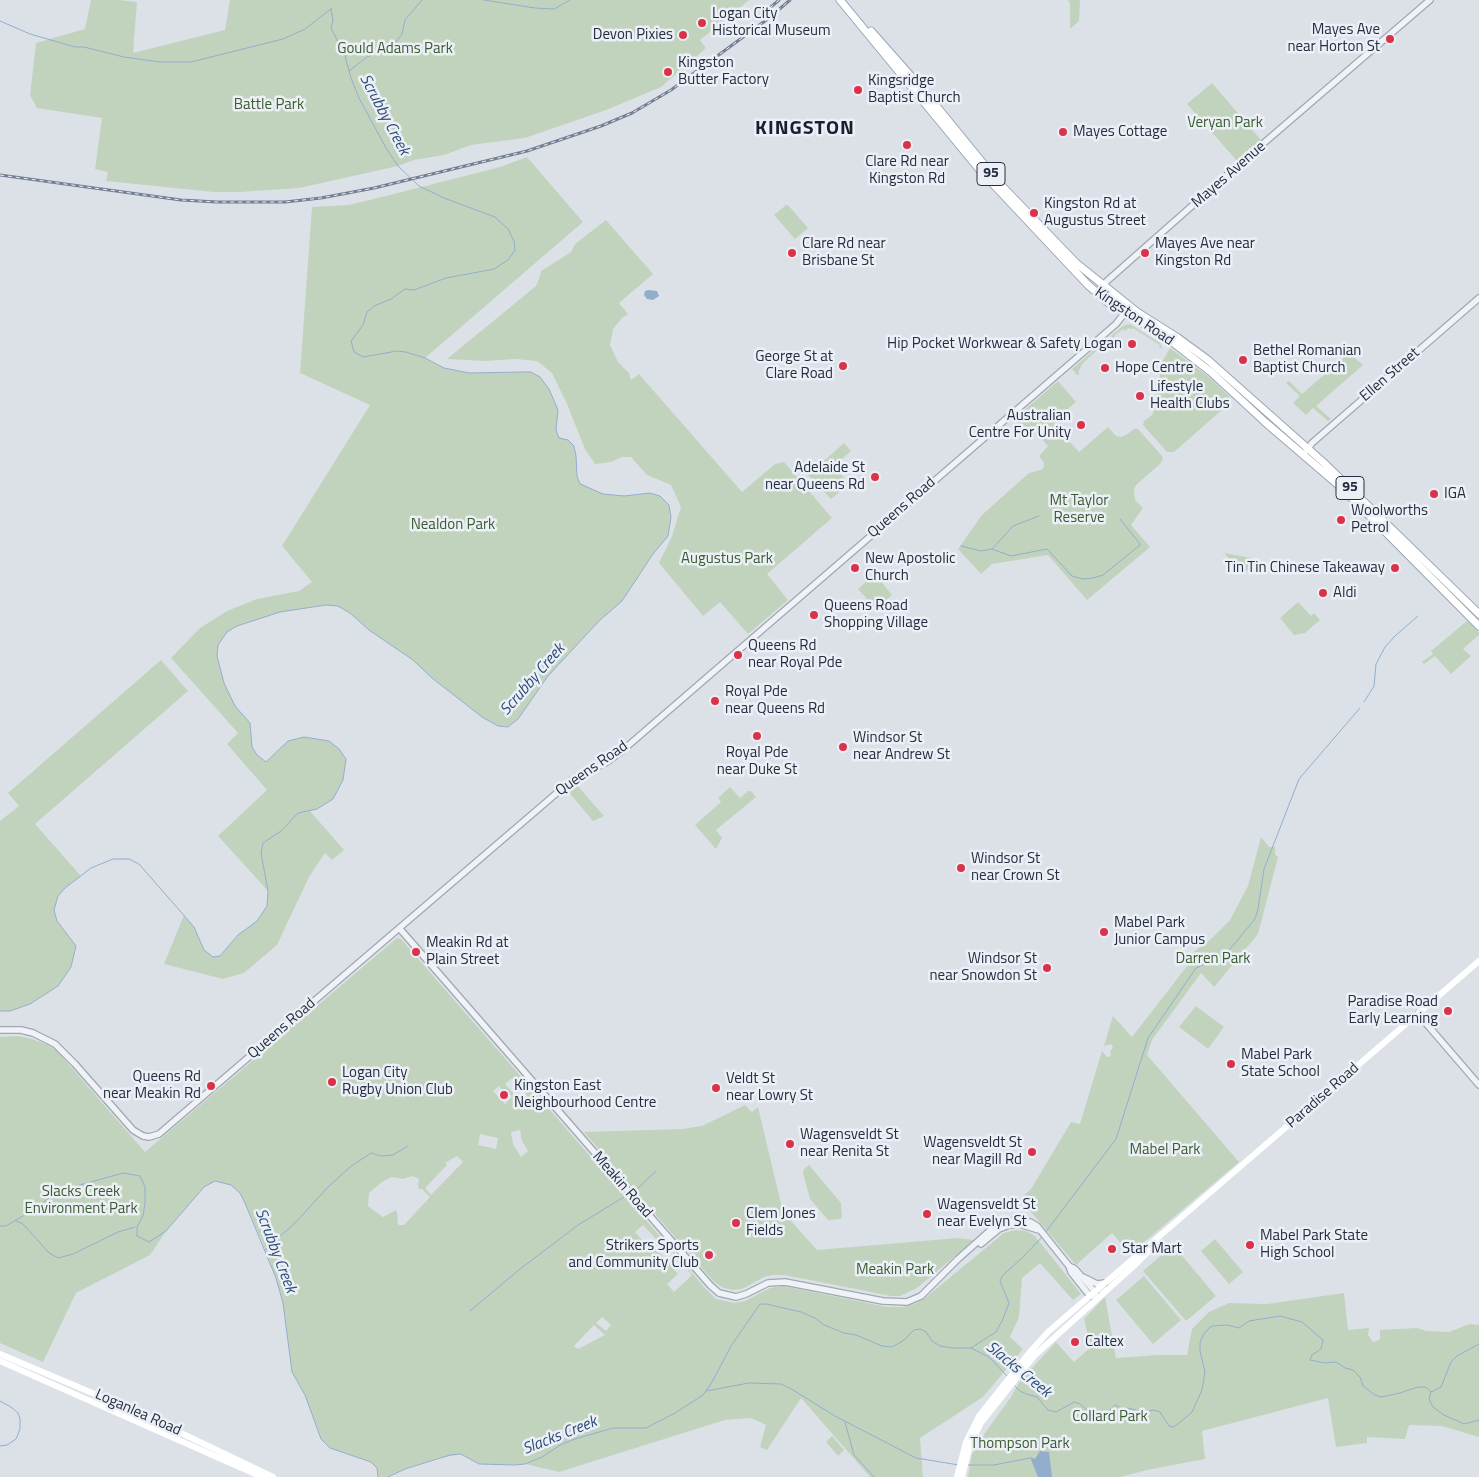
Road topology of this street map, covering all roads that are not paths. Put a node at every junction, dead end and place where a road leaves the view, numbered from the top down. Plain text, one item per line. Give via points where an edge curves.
1 (840, 0) edge
2 (845, 0) edge
3 (1430, 0) edge
4 (956, 132) junction
5 (960, 147) junction
6 (1103, 286) junction
7 (1096, 293) junction
8 (1479, 298) edge
9 (1130, 307) junction
10 (1125, 314) junction
11 (1305, 451) junction
12 (1471, 605) junction
13 (1479, 606) edge
14 (1479, 614) edge
15 (1479, 626) edge
16 (400, 929) junction
17 (1479, 961) edge
18 (1418, 1014) junction
19 (0, 1030) edge
20 (1479, 1085) edge
21 (1168, 1230) junction
22 (1069, 1266) junction
23 (1080, 1274) junction
24 (1105, 1283) junction
25 (1094, 1295) junction
26 (0, 1354) edge
27 (0, 1362) edge
28 (192, 1442) junction
29 (964, 1456) junction
30 (262, 1477) edge
31 (273, 1477) edge
32 (957, 1477) edge
33 (962, 1477) edge

1 - 5 main road, Kingston Road / 95
2 - 4 main road, Kingston Road / 95 via 924,90
3 - 6 street, Mayes Avenue
4 - 5 main road via 954,136
4 - 6 main road, Kingston Road / 95 via 999,183 1066,253
5 - 7 main road, Kingston Road / 95
6 - 7 street, Mayes Avenue
6 - 9 main road, Kingston Road / 95
7 - 10 main road, Kingston Road / 95
8 - 11 street, Ellen Street
9 - 10 street, Queens Road
9 - 11 main road, Kingston Road / 95 via 1200,354
10 - 11 main road, Kingston Road / 95 via 1195,358
10 - 16 street, Queens Road via 623,750 572,780
11 - 12 main road, Kingston Road / 95
11 - 15 main road, Kingston Road / 95
12 - 13 main road
12 - 14 main road, Kingston Road / 95
16 - 19 street, Queens Road via 154,1136 143,1136 133,1130 55,1044 33,1033
16 - 22 street, Meakin Road via 719,1293 736,1297 768,1283 785,1282 883,1301 907,1302 921,1296 985,1235 1013,1220 1037,1226
17 - 18 main road, Paradise Road
18 - 20 street
18 - 21 main road, Paradise Road
21 - 24 main road, Paradise Road
21 - 25 main road, Paradise Road via 1149,1252
22 - 23 street, Meakin Road
22 - 25 street, Meakin Road
23 - 24 street via 1097,1284
23 - 25 street, Meakin Road
24 - 25 main road, Paradise Road
25 - 29 main road, Paradise Road via 1015,1375 980,1416 972,1429
26 - 28 main road, Loganlea Road via 135,1410
27 - 28 main road, Loganlea Road
28 - 30 main road, Loganlea Road
28 - 31 main road, Loganlea Road
29 - 32 main road, Paradise Road
29 - 33 main road, Paradise Road

